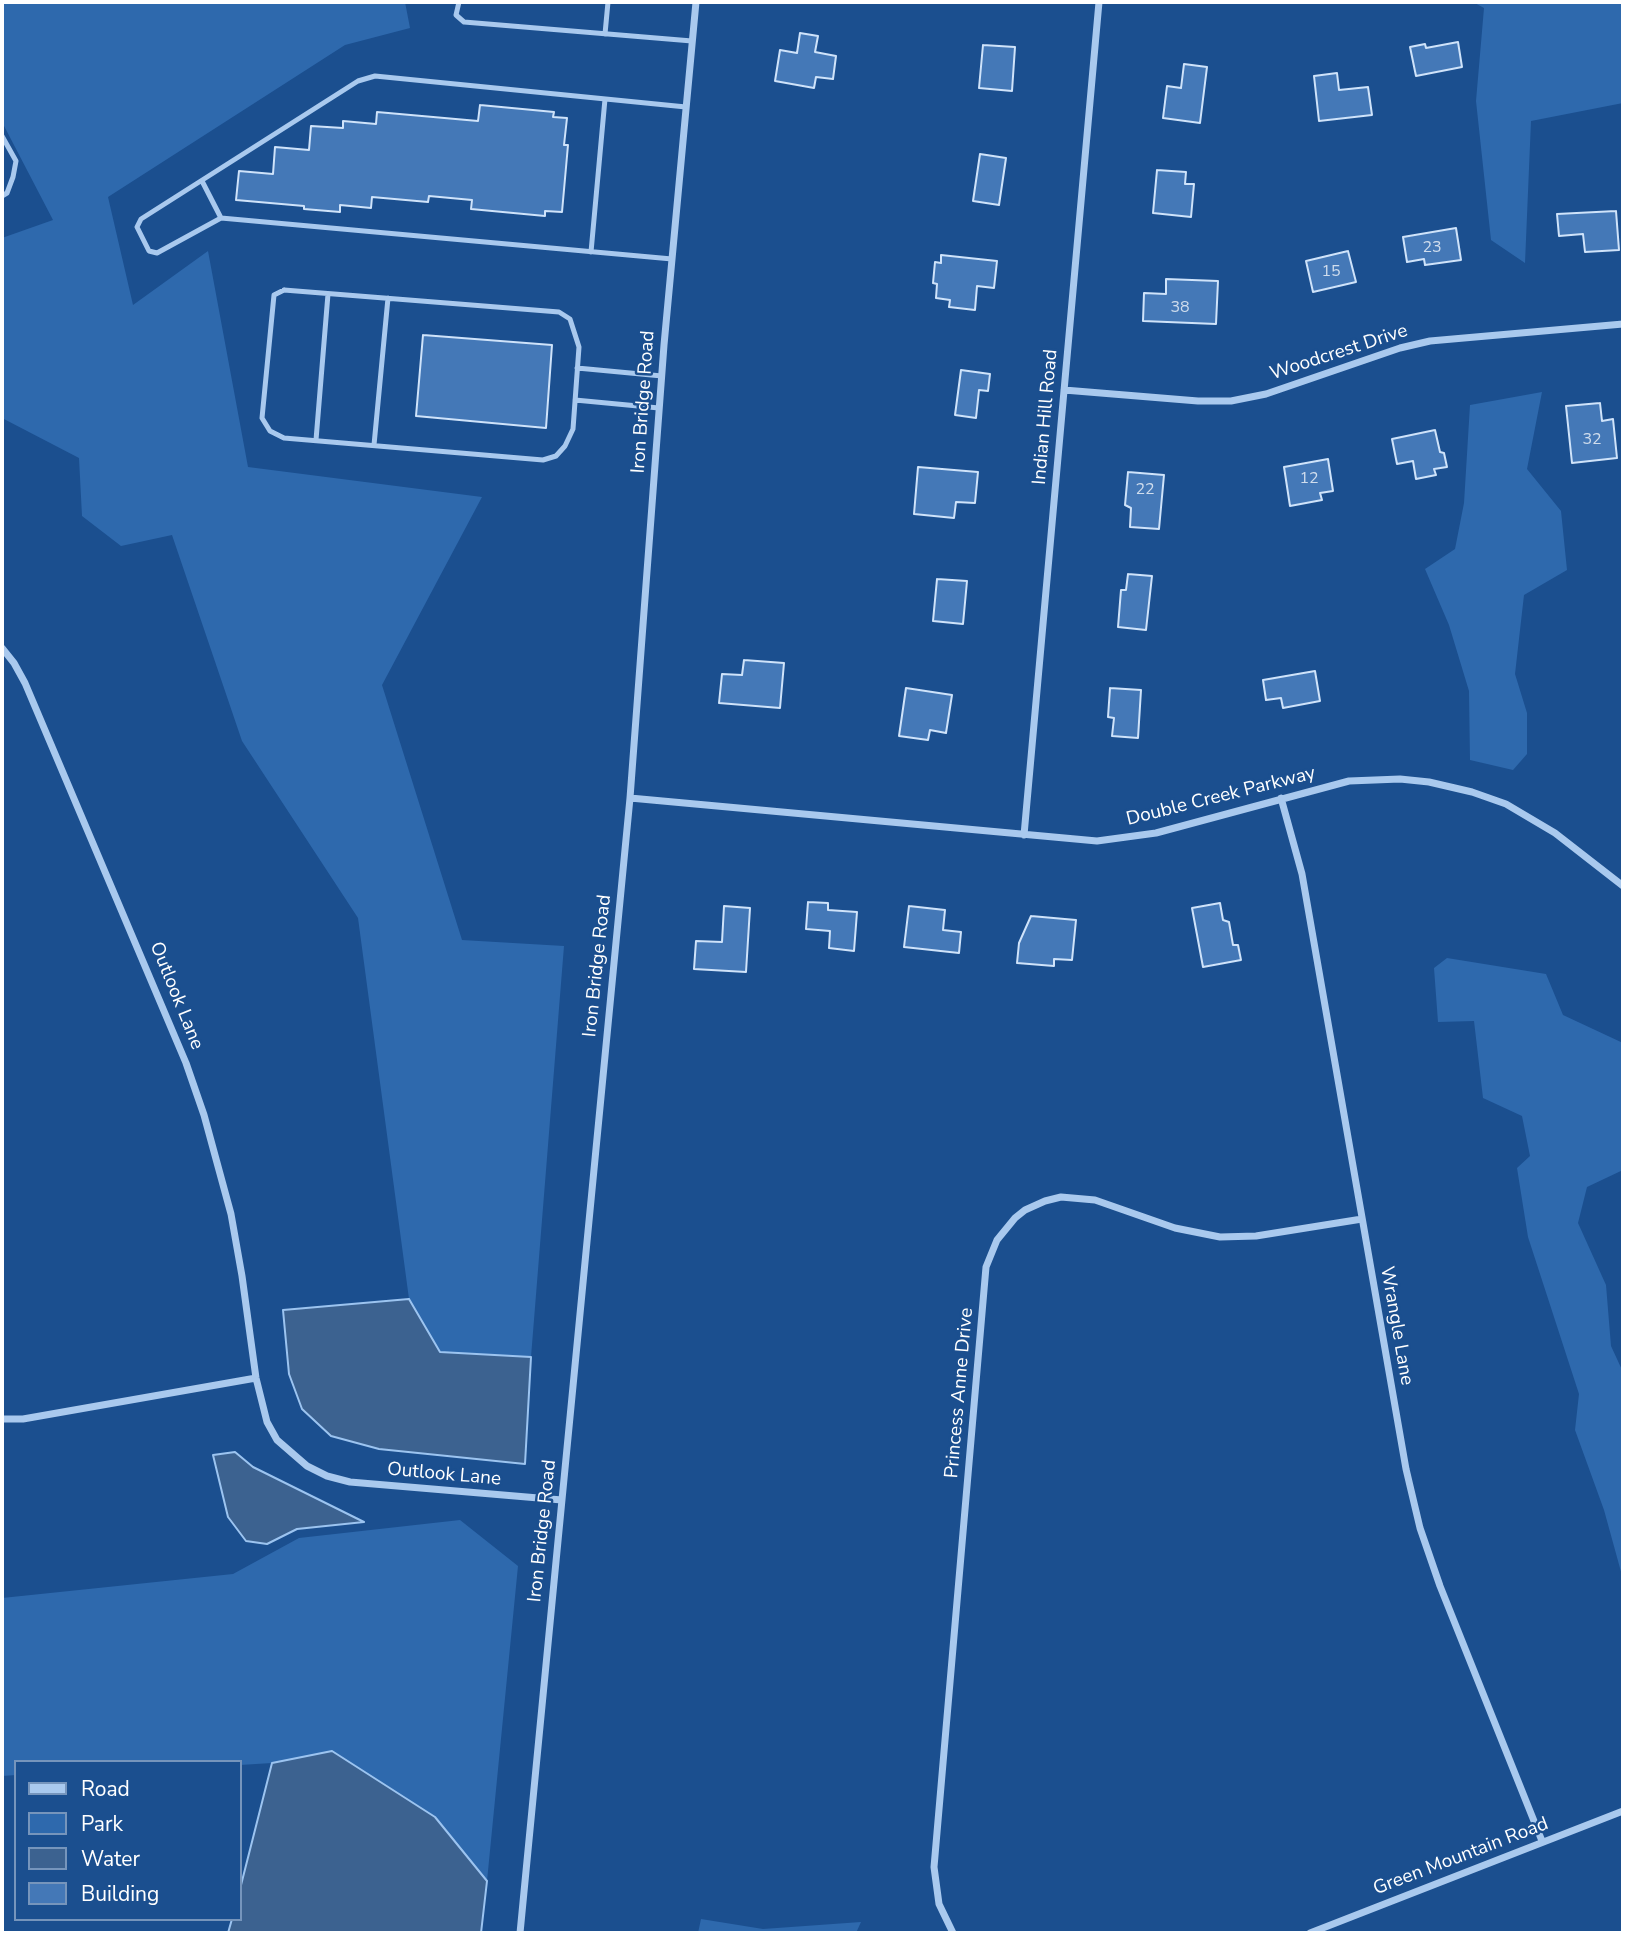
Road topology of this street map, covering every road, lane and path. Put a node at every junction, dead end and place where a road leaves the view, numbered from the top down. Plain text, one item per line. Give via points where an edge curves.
1 (460, 2) edge
2 (608, 2) edge
3 (695, 2) edge
4 (1099, 2) edge
5 (606, 33) junction
6 (692, 41) junction
7 (605, 99) junction
8 (686, 107) junction
9 (2, 136) edge
10 (202, 181) junction
11 (2, 195) edge
12 (221, 218) junction
13 (591, 252) junction
14 (672, 259) junction
15 (328, 294) junction
16 (388, 298) junction
17 (1623, 324) edge
18 (577, 369) junction
19 (662, 376) junction
20 (1064, 390) junction
21 (575, 400) junction
22 (659, 408) junction
23 (316, 440) junction
24 (374, 445) junction
25 (2, 648) edge
26 (630, 798) junction
27 (1281, 798) junction
28 (1024, 835) junction
29 (1623, 886) edge
30 (1362, 1219) junction
31 (256, 1378) junction
32 (2, 1419) edge
33 (562, 1500) junction
34 (1623, 1811) edge
35 (1542, 1841) junction
36 (520, 1933) edge
37 (953, 1933) edge
38 (1310, 1933) edge

1 - 5 lane via 456,15 464,22
2 - 5 lane
3 - 6 street, Iron Bridge Road
4 - 20 street, Indian Hill Road
5 - 6 lane
6 - 8 street, Iron Bridge Road
7 - 8 lane
7 - 10 lane via 376,76 358,81
7 - 13 lane
8 - 14 street, Iron Bridge Road
9 - 11 lane via 16,161 7,193
10 - 12 lane
10 - 12 lane via 141,219 137,227 149,251 157,253
12 - 13 lane
13 - 14 lane
14 - 19 street, Iron Bridge Road
15 - 16 lane
15 - 23 lane
15 - 23 lane via 284,290 274,295 262,418 270,431 284,438
16 - 18 lane via 559,312 570,319 576,332
16 - 24 lane
17 - 20 street, Woodcrest Drive via 1430,341 1231,401
18 - 19 lane
18 - 21 lane
19 - 22 street, Iron Bridge Road
20 - 28 street, Indian Hill Road
21 - 22 lane
21 - 24 lane via 573,429 565,446 556,456 542,460
22 - 26 street, Iron Bridge Road
23 - 24 lane
25 - 31 street, Outlook Lane via 25,683 187,1063 231,1214
26 - 28 street, Double Creek Parkway
26 - 33 street, Iron Bridge Road
27 - 28 street, Double Creek Parkway via 1124,839
27 - 29 street, Double Creek Parkway via 1376,779 1429,782 1472,792 1535,821
27 - 30 street, Wrangle Lane via 1302,874
30 - 35 street, Wrangle Lane via 1420,1528
30 - 37 street, Princess Anne Drive via 1256,1236 1220,1237 1175,1228 1095,1200 1060,1197 1025,1210 997,1240 986,1267 934,1867 939,1904
31 - 32 street
31 - 33 street, Outlook Lane via 267,1422 277,1440 307,1466 327,1476 379,1485
33 - 36 street, Iron Bridge Road
34 - 35 street, Green Mountain Road
35 - 38 street, Green Mountain Road

